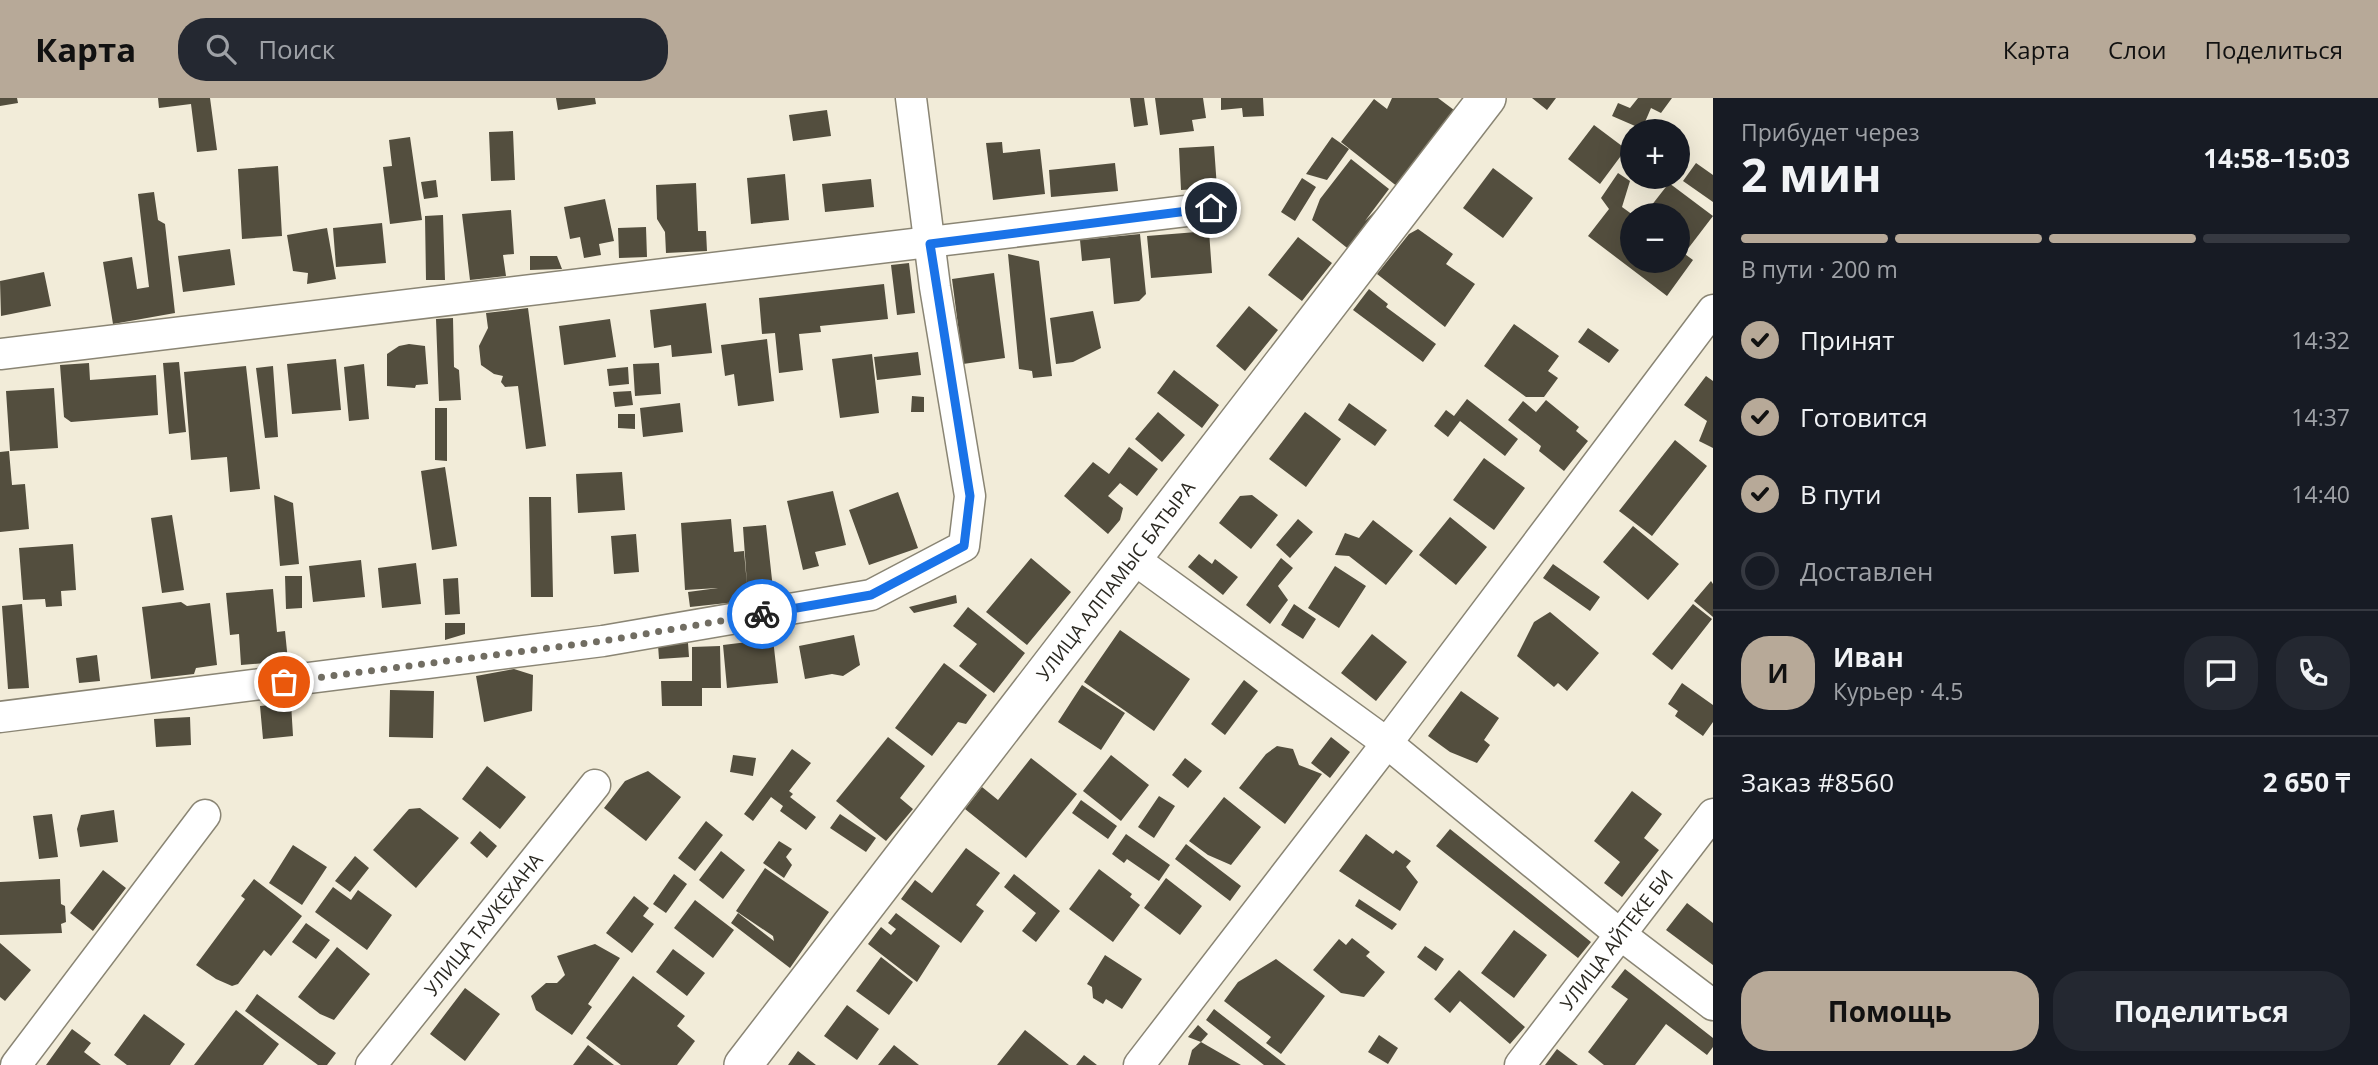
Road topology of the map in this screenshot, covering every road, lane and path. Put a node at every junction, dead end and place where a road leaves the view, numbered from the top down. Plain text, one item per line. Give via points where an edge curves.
1 (911, 98) edge
2 (1487, 98) edge
3 (1211, 208) dead end
4 (930, 244) junction
5 (1713, 310) edge
6 (0, 354) edge
7 (1131, 557) junction
8 (0, 717) edge
9 (1387, 743) junction
10 (595, 785) dead end
11 (1713, 814) edge
12 (205, 815) dead end
13 (1621, 935) junction
14 (1713, 1005) edge
15 (16, 1065) edge
16 (371, 1065) edge
17 (743, 1065) edge
18 (1139, 1065) edge
19 (1520, 1065) edge

1 - 4 street
2 - 7 street, УЛИЦА АЛПАМЫС БАТЫРА
3 - 4 street
4 - 6 street
4 - 8 street via 970,496 964,546 871,595 603,641
5 - 9 street
7 - 9 street
7 - 17 street, УЛИЦА АЛПАМЫС БАТЫРА
9 - 13 street
9 - 18 street
10 - 16 street, УЛИЦА ТАУКЕХАНА
11 - 13 street, УЛИЦА АЙТЕКЕ БИ
12 - 15 street
13 - 14 street
13 - 19 street, УЛИЦА АЙТЕКЕ БИ

